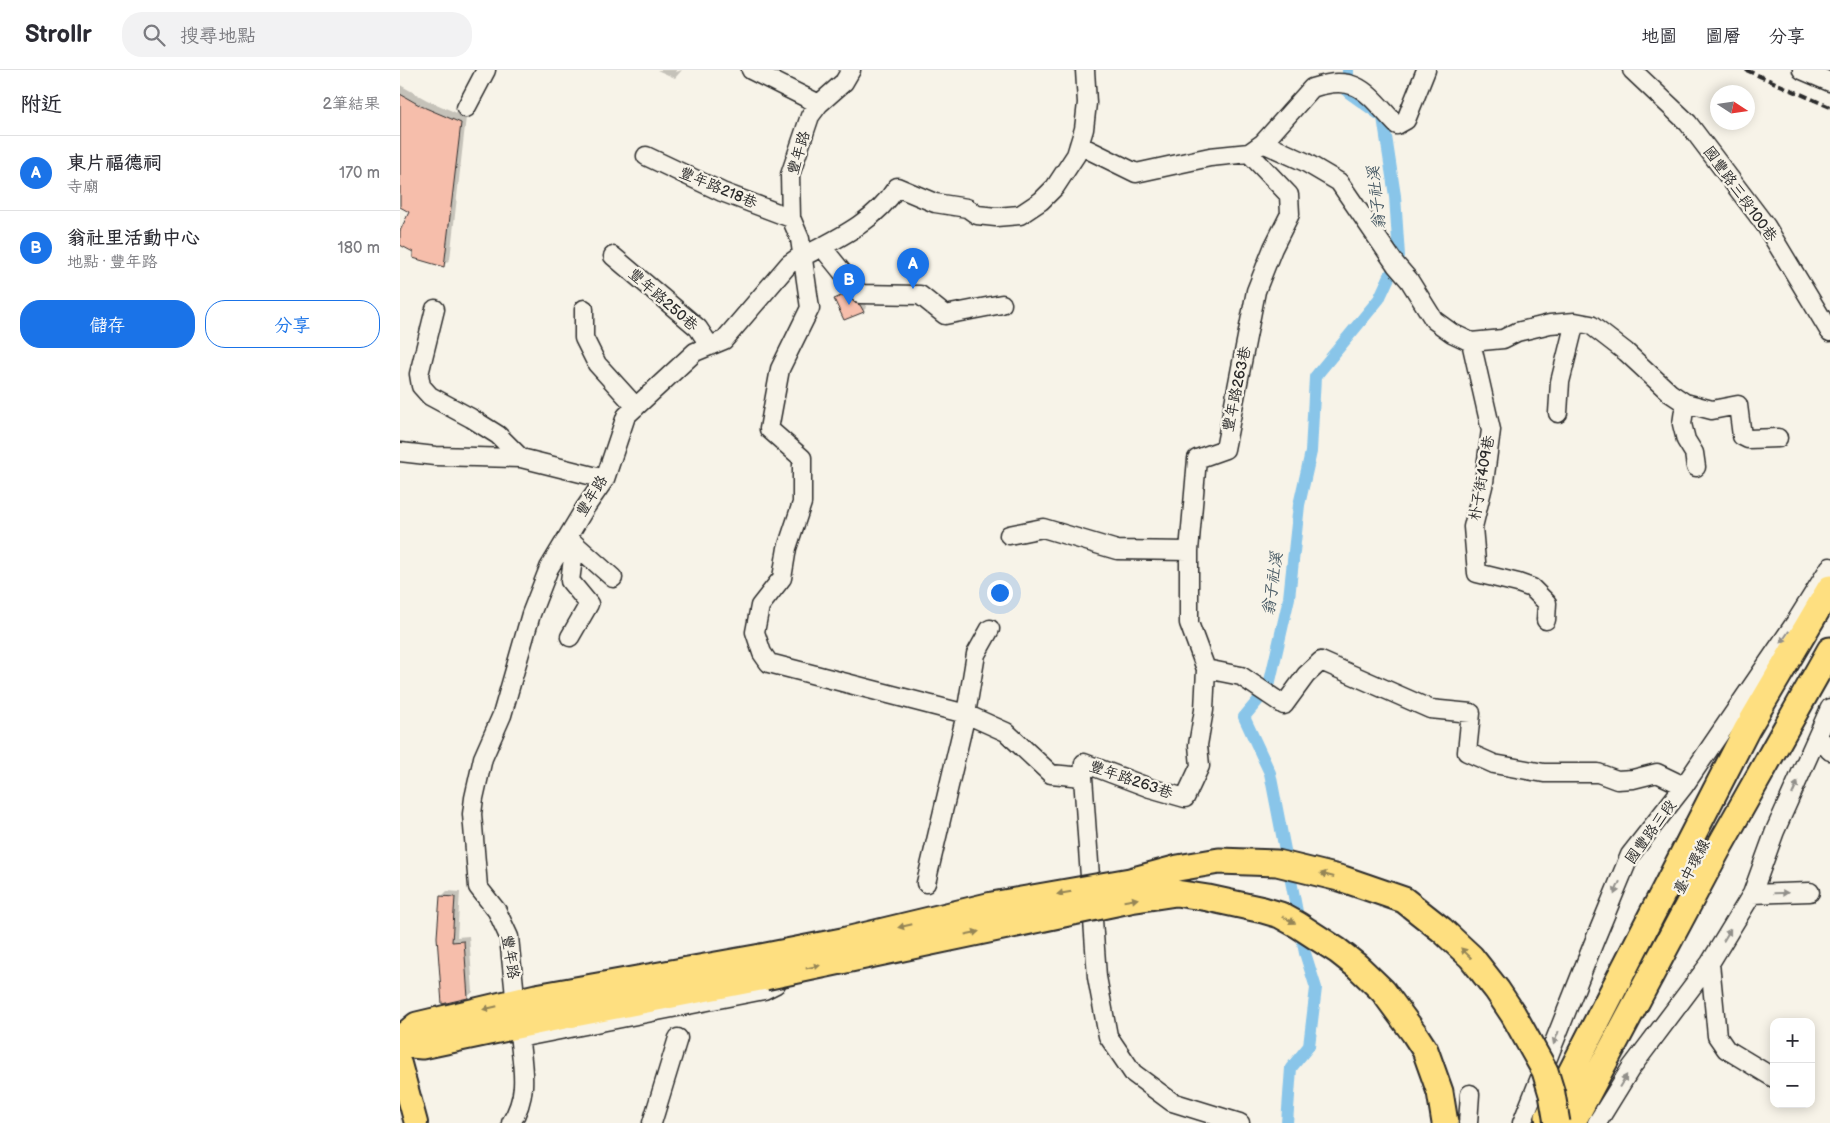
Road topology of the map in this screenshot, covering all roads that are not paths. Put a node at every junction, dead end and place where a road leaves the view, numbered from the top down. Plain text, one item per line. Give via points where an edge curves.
1 (486, 70) edge
2 (751, 70) edge
3 (851, 70) edge
4 (1085, 70) edge
5 (1426, 70) edge
6 (1632, 70) edge
7 (1802, 70) edge
8 (1830, 82) edge
9 (819, 104) junction
10 (466, 108) dead end
11 (1263, 143) junction
12 (1079, 145) junction
13 (1248, 153) junction
14 (646, 156) dead end
15 (790, 218) junction
16 (822, 247) junction
17 (803, 254) junction
18 (613, 256) dead end
19 (1002, 304) dead end
20 (435, 309) dead end
21 (584, 309) dead end
22 (1575, 322) junction
23 (1830, 332) edge
24 (1471, 342) junction
25 (710, 346) junction
26 (1685, 403) junction
27 (636, 407) junction
28 (1558, 413) dead end
29 (1778, 438) dead end
30 (400, 452) edge
31 (521, 458) junction
32 (1696, 467) dead end
33 (605, 479) junction
34 (1009, 535) dead end
35 (571, 541) junction
36 (1189, 551) junction
37 (1830, 567) edge
38 (613, 578) dead end
39 (1830, 588) edge
40 (1830, 611) edge
41 (1546, 620) dead end
42 (990, 629) dead end
43 (570, 637) dead end
44 (1830, 650) edge
45 (1206, 669) junction
46 (1830, 674) edge
47 (1830, 708) edge
48 (966, 714) junction
49 (1818, 736) junction
50 (1830, 751) edge
51 (1083, 778) junction
52 (1684, 786) junction
53 (926, 883) dead end
54 (1810, 892) dead end
55 (1752, 894) junction
56 (1710, 963) junction
57 (763, 967) junction
58 (678, 1038) dead end
59 (400, 1039) edge
60 (400, 1044) edge
61 (400, 1064) edge
62 (1770, 1076) edge
63 (1470, 1094) dead end
64 (416, 1123) edge
65 (511, 1123) edge
66 (652, 1123) edge
67 (1240, 1123) edge
68 (1446, 1123) edge
69 (1468, 1123) edge
70 (1522, 1123) edge
71 (1545, 1123) edge
72 (1555, 1123) edge
73 (1572, 1123) edge
74 (1578, 1123) edge
75 (1597, 1123) edge

1 - 10 street
2 - 9 street
3 - 9 street, 豐年路 via 844,82
4 - 12 street via 1087,103
5 - 11 street via 1406,120 1397,124 1361,88 1347,83 1323,84 1312,88
6 - 23 street, 國豐路三段100巷 via 1688,123 1766,226
7 - 8 street
9 - 15 street, 豐年路 via 810,116 790,174
11 - 13 street
11 - 24 street via 1339,182 1434,320
12 - 13 street via 1136,173 1210,157
12 - 16 street via 1055,187 1020,215 977,215 968,208 935,203 896,187 890,198 855,229
13 - 36 street, 豐年路263巷 via 1289,196 1290,214 1256,291 1225,449 1197,458
14 - 15 street, 豐年路218巷 via 722,192
15 - 17 street, 豐年路
16 - 17 street
16 - 19 street via 860,294 920,295 945,315
17 - 25 street, 豐年路 via 789,264 724,340
17 - 48 street, 豐年路263巷 via 810,308 780,369 769,429 802,458 802,504 787,548 782,578 760,606 755,632 762,653 768,663
18 - 25 street, 豐年路250巷 via 698,328
20 - 31 street via 420,367 421,386 430,396 498,434
21 - 27 street via 584,338 597,364
22 - 24 street via 1550,324 1503,339
22 - 26 street via 1591,324
22 - 28 street via 1560,382
24 - 41 street, 朴子街409巷 via 1491,430 1484,482 1473,527 1477,573 1525,586 1547,603
25 - 27 street, 豐年路 via 695,352
26 - 29 street via 1712,410 1738,404 1742,436 1748,440
26 - 32 street via 1682,424
27 - 33 street, 豐年路 via 626,416
30 - 31 street
31 - 33 street
33 - 35 street, 豐年路 via 584,508
34 - 36 street via 1043,528 1117,550
35 - 38 street
35 - 43 street via 570,581 589,604
35 - 65 street, 豐年路 via 549,568 531,614 502,715 483,758 472,814 478,887 497,910 506,930 515,994 757,947 775,952 781,965 780,976 776,984 764,990 519,1036 523,1092 520,1107
36 - 45 street, 豐年路263巷 via 1188,623
37 -> 52 street, 國豐路三段
39 - 71 highway via 1747,729
40 - 72 highway, 臺中環線
42 - 48 street via 976,654
44 - 73 highway, 臺中環線 via 1718,850
45 - 51 street, 豐年路263巷 via 1198,745 1200,766 1185,798 1084,763
45 - 52 street via 1240,676 1284,705 1321,661 1430,708 1471,713 1467,752 1494,764 1544,773 1598,773 1617,780 1657,773
46 - 74 highway via 1806,723
47 - 49 street
48 - 51 street, 豐年路263巷 via 1006,732 1050,774
48 - 53 street
49 - 50 street
55 -> 49 street via 1775,831
51 - 67 street, 豐年路263巷 via 1097,978 1108,1036 1133,1073 1172,1102
52 -> 70 street, 國豐路三段 via 1630,855
55 -> 54 street
56 -> 55 street
56 - 62 street via 1717,1036 1726,1049
75 -> 56 street via 1631,1068
57 -> 59 highway via 536,997 416,1025
57 - 60 highway via 564,1016 422,1046
57 -> 68 highway, bridge via 1176,893 1263,910 1280,915 1318,937 1358,966 1383,991 1425,1050 1440,1092
72 -> 57 highway, bridge via 1552,1094 1545,1071 1513,1014 1471,957 1404,900 1343,879 1277,863 1219,861 1130,881 992,905 842,941
58 - 66 street
61 - 64 main road
63 - 69 street

